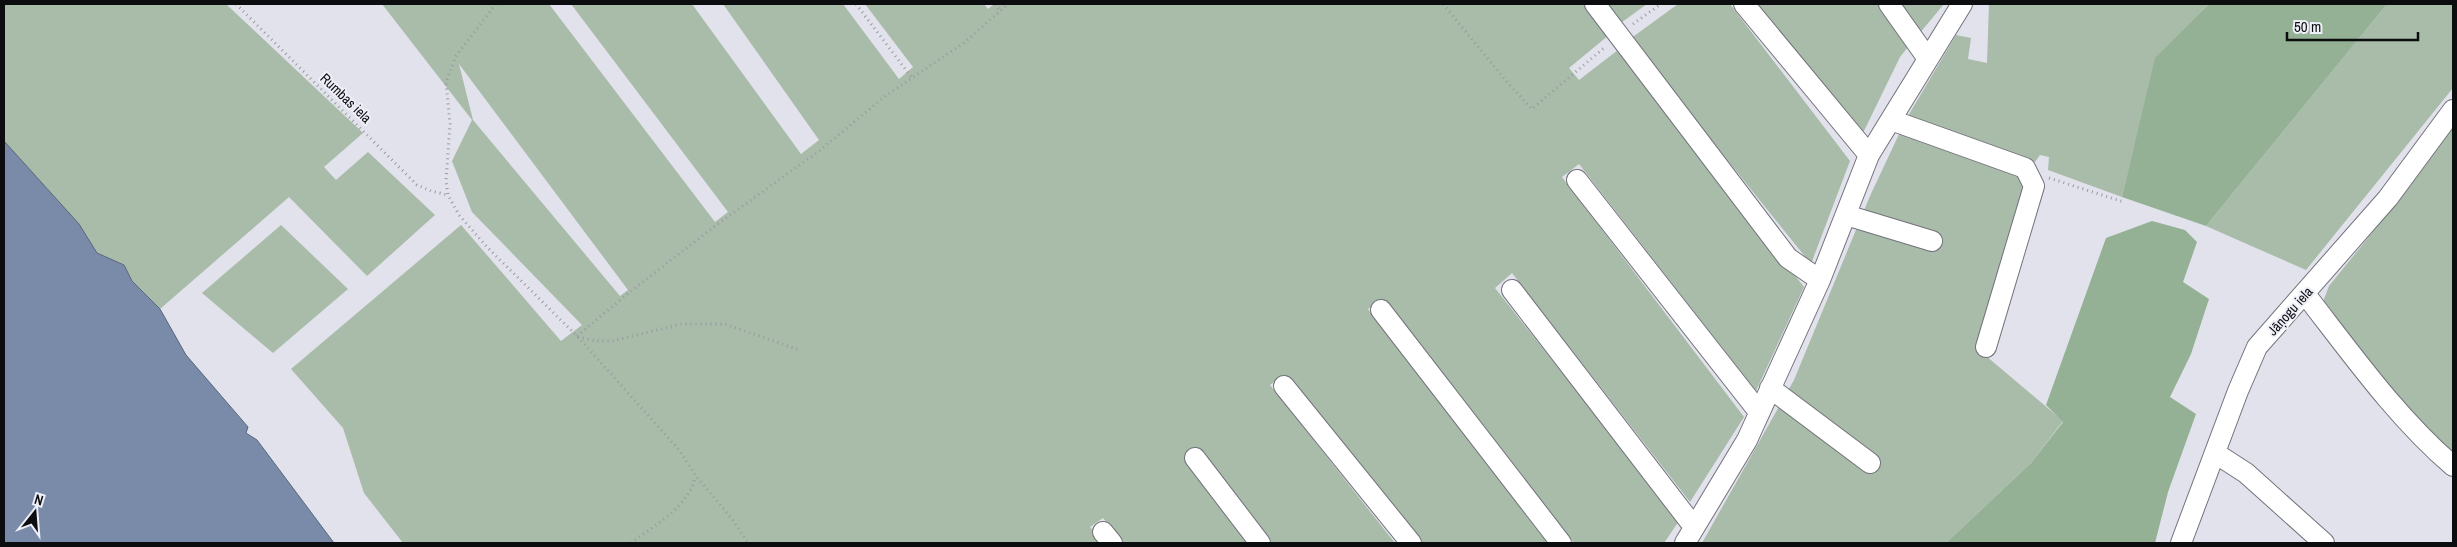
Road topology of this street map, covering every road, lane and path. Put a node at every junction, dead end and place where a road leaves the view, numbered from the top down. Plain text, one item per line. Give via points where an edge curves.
1 (236, 4) edge
2 (496, 4) edge
3 (856, 4) edge
4 (995, 4) edge
5 (1008, 4) edge
6 (1443, 4) edge
7 (1595, 4) edge
8 (1744, 4) edge
9 (1889, 4) edge
10 (1962, 4) edge
11 (1000, 11) junction
12 (1928, 59) junction
13 (1578, 71) dead end
14 (912, 78) junction
15 (2453, 110) edge
16 (1891, 120) junction
17 (1869, 155) junction
18 (2026, 168) junction
19 (1577, 180) dead end
20 (448, 195) junction
21 (2124, 202) dead end
22 (1846, 215) junction
23 (1932, 240) dead end
24 (1820, 280) junction
25 (1512, 290) dead end
26 (2306, 294) junction
27 (1381, 310) dead end
28 (577, 336) junction
29 (1986, 347) dead end
30 (798, 350) dead end
31 (1284, 386) dead end
32 (1770, 388) junction
33 (1759, 412) junction
34 (2215, 453) junction
35 (1194, 458) dead end
36 (1870, 463) dead end
37 (2453, 466) edge
38 (695, 475) junction
39 (1690, 535) edge
40 (631, 543) edge
41 (748, 543) edge
42 (1260, 543) edge
43 (1411, 543) edge
44 (1561, 543) edge
45 (2181, 543) edge
46 (2324, 543) edge

1 - 20 path, Rumbas iela via 418,185 431,192
2 - 20 path via 456,56 446,82 450,124
3 - 14 path
4 - 11 path
5 - 11 path
6 - 13 path via 1532,110
7 - 24 street via 1788,258
8 - 17 street
9 - 12 street
10 - 12 street
11 - 14 path via 964,42
12 - 16 street
14 - 28 path via 660,268
15 - 26 street, Jāņogu iela via 2388,198
16 - 17 street
16 - 18 street
17 - 22 street
18 - 21 path
18 - 29 street via 2034,186
19 - 33 street
20 - 28 path via 459,215 487,247
22 - 23 street
22 - 24 street
24 - 32 street
25 - 39 street
26 - 34 street, Jāņogu iela via 2257,347
26 - 37 street via 2370,378
27 - 44 street
28 - 30 path via 612,341 682,324 725,324
28 - 38 path via 680,451
31 - 43 street
32 - 33 street
32 - 36 street
33 - 39 street via 1747,440
34 - 45 street, Jāņogu iela
34 - 46 street via 2246,473
35 - 42 street
38 - 40 path via 689,494
38 - 41 path

